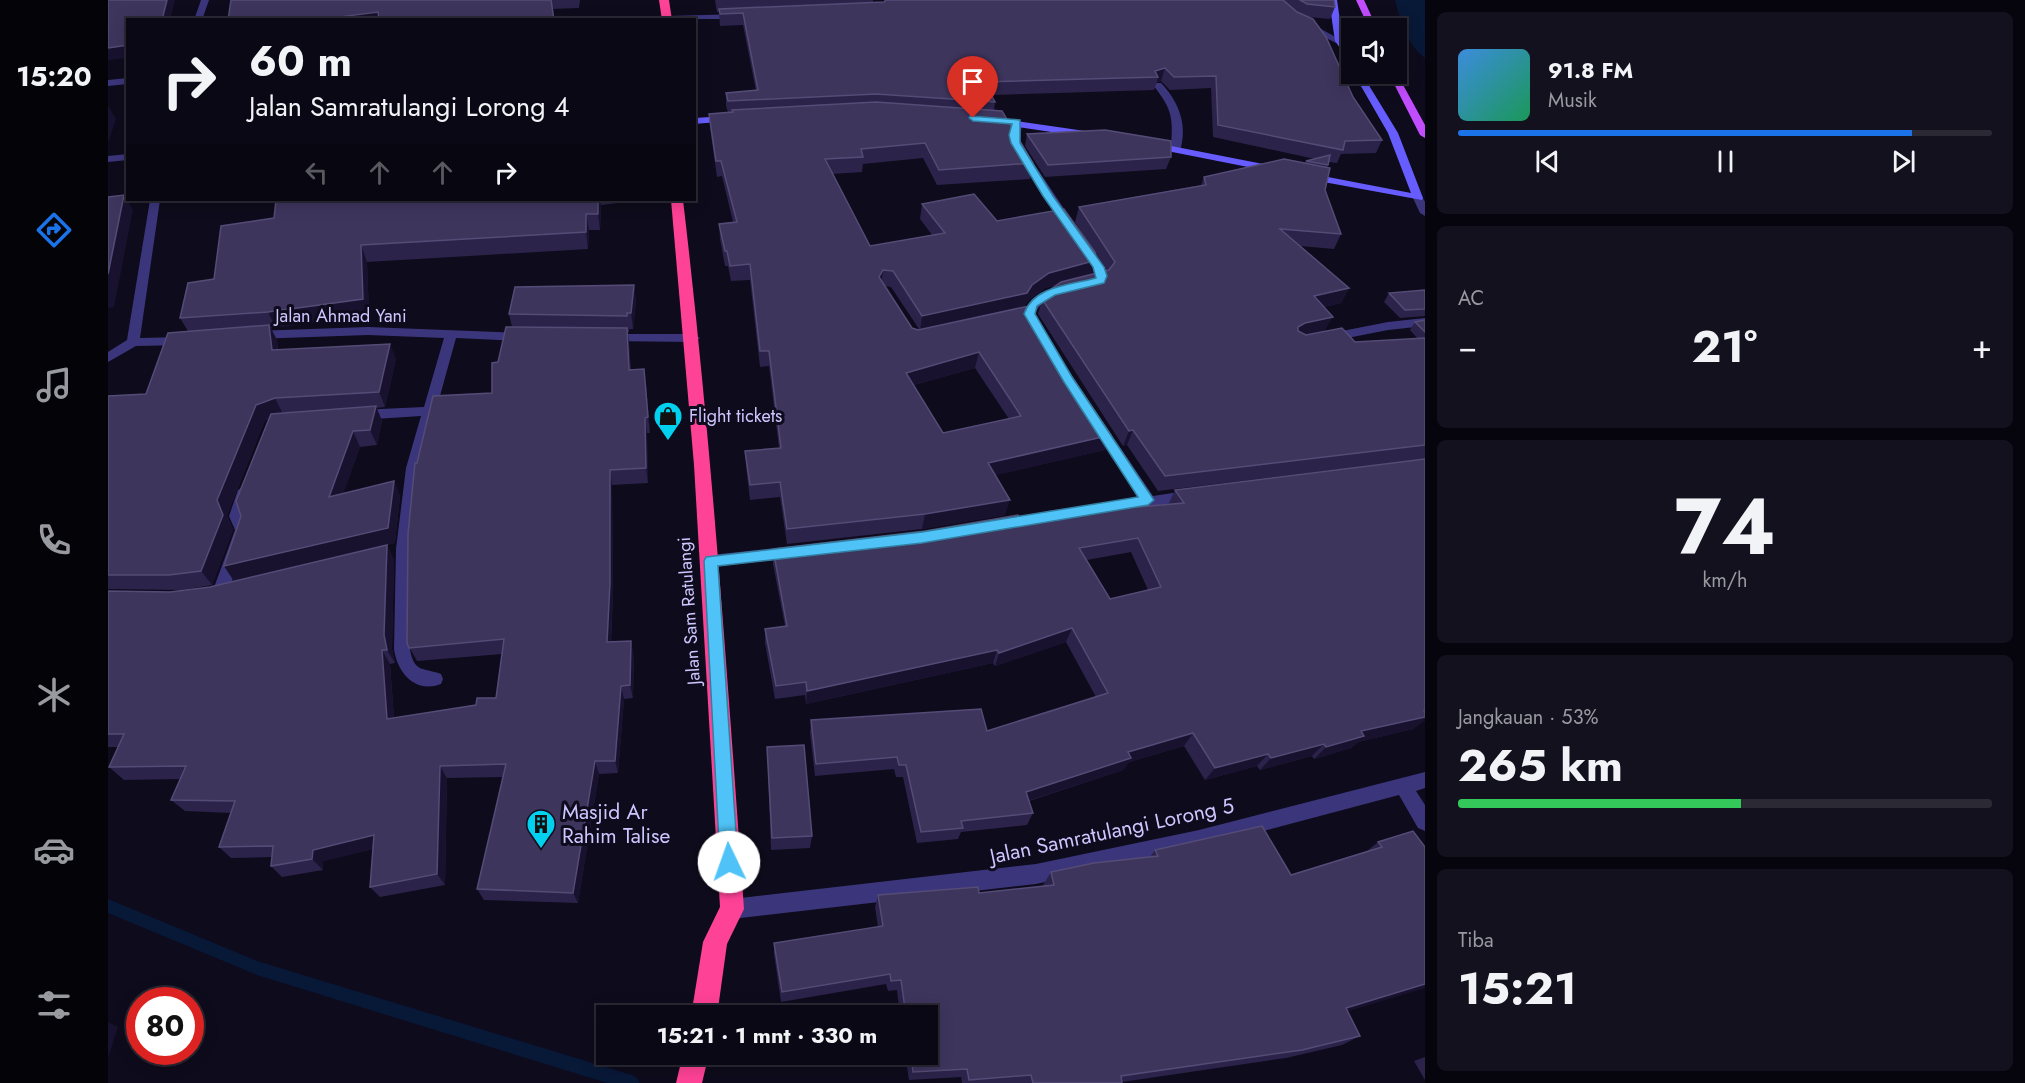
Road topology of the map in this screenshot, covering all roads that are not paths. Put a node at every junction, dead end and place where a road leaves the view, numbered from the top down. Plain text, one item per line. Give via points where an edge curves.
1 (205, 0) edge
2 (664, 0) edge
3 (1333, 0) edge
4 (1360, 0) edge
5 (750, 15) edge
6 (199, 18) edge
7 (667, 18) edge
8 (688, 18) edge
9 (1368, 18) edge
10 (1297, 20) edge
11 (1339, 41) junction
12 (1341, 44) edge
13 (126, 81) edge
14 (108, 83) edge
15 (1364, 84) edge
16 (1399, 84) edge
17 (1158, 86) edge
18 (740, 118) edge
19 (973, 118) edge
20 (696, 121) edge
21 (1017, 122) junction
22 (1425, 135) edge
23 (1108, 138) edge
24 (1142, 143) edge
25 (1176, 149) junction
26 (126, 157) edge
27 (108, 159) edge
28 (1418, 198) junction
29 (155, 201) edge
30 (677, 201) edge
31 (1425, 213) edge
32 (1425, 322) edge
33 (1040, 333) edge
34 (451, 335) junction
35 (242, 336) edge
36 (534, 337) edge
37 (592, 338) edge
38 (694, 338) junction
39 (1320, 339) edge
40 (195, 340) edge
41 (133, 342) junction
42 (108, 358) edge
43 (429, 411) junction
44 (1092, 416) edge
45 (339, 417) edge
46 (250, 476) edge
47 (1206, 493) edge
48 (1148, 500) junction
49 (1035, 519) edge
50 (404, 549) junction
51 (805, 551) edge
52 (383, 554) edge
53 (711, 561) junction
54 (242, 588) edge
55 (435, 679) dead end
56 (1425, 780) edge
57 (1403, 785) junction
58 (1425, 822) edge
59 (732, 909) junction
60 (706, 1005) edge
61 (693, 1065) edge
62 (689, 1083) edge

1 - 6 street
2 - 7 highway
3 - 11 street
4 - 9 main road
5 - 8 street
10 - 11 street
11 - 12 street
13 - 14 street
15 - 28 street via 1394,133
16 - 22 main road
17 - 25 street via 1174,101 1177,111
18 - 20 street
19 - 21 street
21 - 23 street
21 - 33 street via 1015,143 1102,276 1032,304 1024,316
24 - 25 street
25 - 28 street
26 - 27 street
28 - 31 street
29 - 41 street
30 - 38 highway, Jalan Sam Ratulangi
32 - 39 street
34 - 35 street, Jalan Ahmad Yani via 318,331
34 - 36 street, Jalan Ahmad Yani
34 - 43 street
37 - 38 street
38 - 53 highway, Jalan Sam Ratulangi
40 - 41 street
41 - 42 street
43 - 45 street
43 - 50 street via 413,468
44 - 48 street
46 - 54 street via 236,516 242,530 214,594
47 - 48 street
48 - 49 street
50 - 52 street
50 - 55 street via 404,665 419,677
51 - 53 street
53 - 59 highway, Jalan Sam Ratulangi
56 - 57 street, Jalan Samratulangi Lorong 5
57 - 58 street
57 - 59 street, Jalan Samratulangi Lorong 5 via 1199,839 1036,874
59 - 60 highway via 715,942
61 - 62 highway

